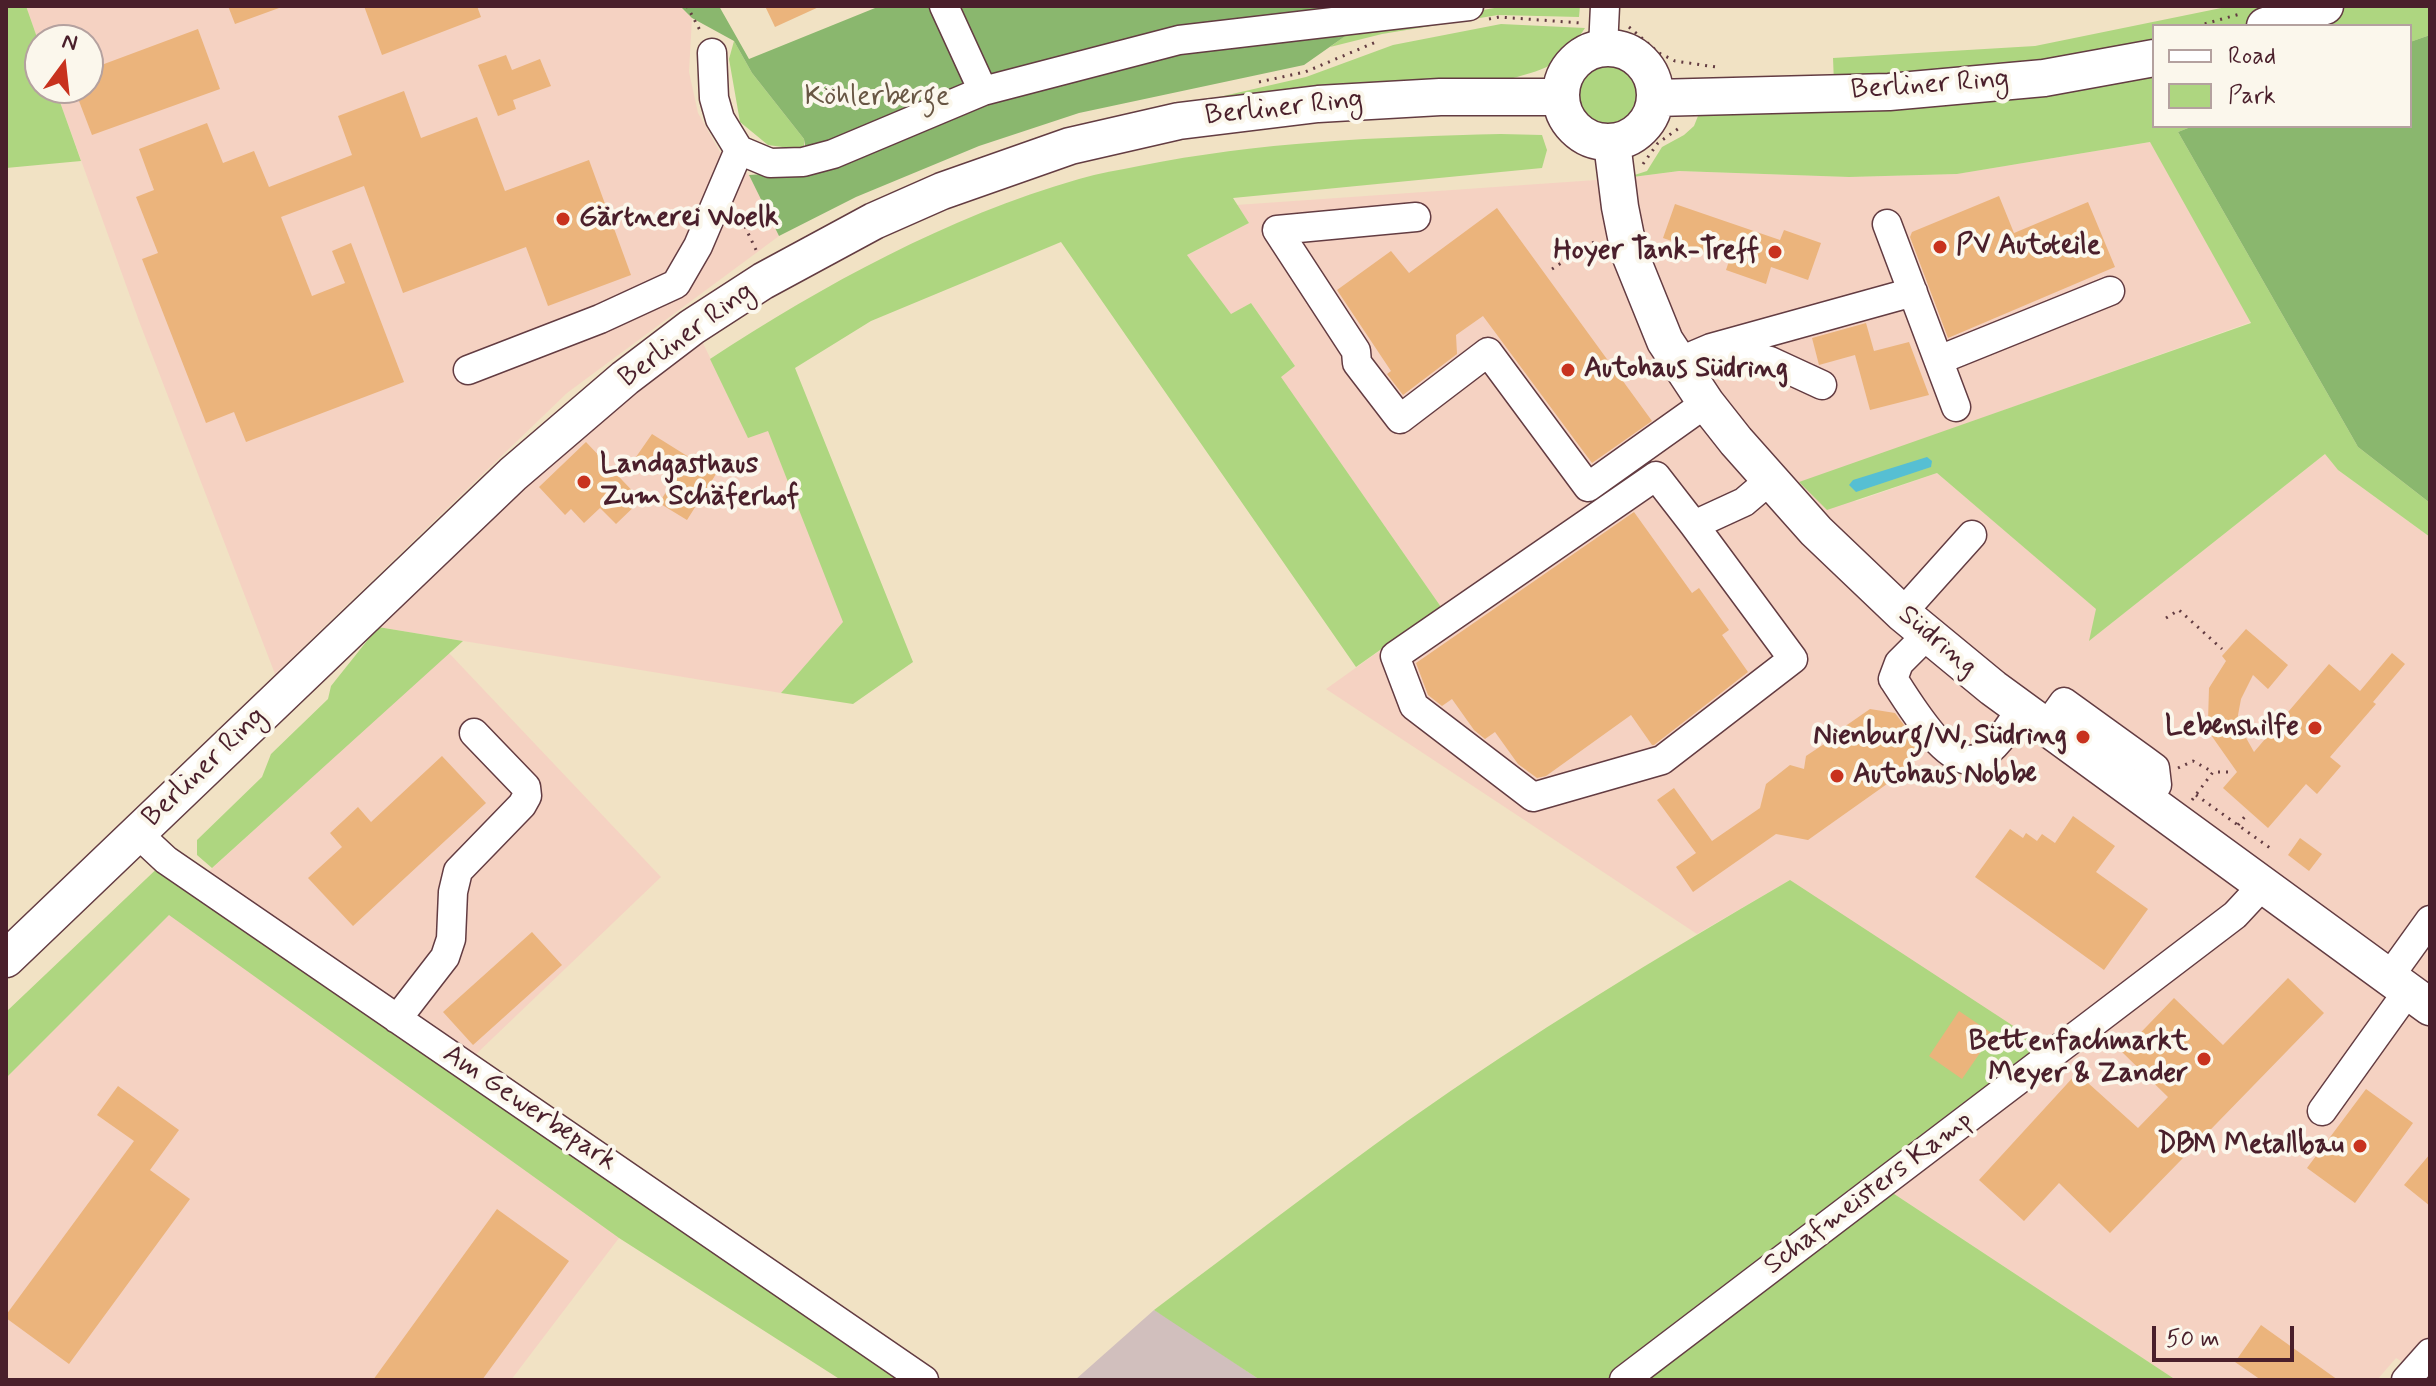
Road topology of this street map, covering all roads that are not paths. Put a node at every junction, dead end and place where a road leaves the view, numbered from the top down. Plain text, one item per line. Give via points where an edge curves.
1 (944, 6) edge
2 (2325, 6) edge
3 (1477, 13) edge
4 (2258, 18) edge
5 (1603, 26) edge
6 (712, 53) road end
7 (2152, 58) edge
8 (983, 91) junction
9 (1560, 97) junction
10 (1671, 97) junction
11 (739, 150) junction
12 (1614, 156) junction
13 (1416, 217) dead end
14 (1887, 224) dead end
15 (2110, 291) dead end
16 (1913, 292) junction
17 (1711, 348) junction
18 (1939, 360) junction
19 (1678, 362) junction
20 (468, 370) dead end
21 (1822, 385) dead end
22 (1706, 403) junction
23 (1956, 407) dead end
24 (1770, 480) junction
25 (1694, 525) junction
26 (1972, 535) dead end
27 (1914, 624) junction
28 (2033, 718) junction
29 (474, 733) dead end
30 (137, 833) junction
31 (2262, 886) junction
32 (2430, 920) edge
33 (6, 959) edge
34 (2409, 992) edge
35 (397, 1019) junction
36 (2322, 1111) dead end
37 (2430, 1353) edge
38 (924, 1380) edge
39 (1624, 1380) edge
40 (2406, 1380) edge

1 - 8 street
2 - 4 main road
3 - 8 street via 1179,40
5 - 9 main road via 1572,64
5 - 10 main road
6 - 11 street via 714,98
7 - 10 main road, Berliner Ring via 2044,78 1889,92
8 - 11 street via 803,162 770,163
9 - 12 main road via 1564,116 1576,131
9 - 30 main road, Berliner Ring via 1383,99 1179,121 1070,146 874,221 763,281 625,378 513,474
10 - 12 main road
11 - 20 street via 676,284
12 - 19 main road, Südring via 1629,252 1651,312
13 - 22 street via 1277,230 1356,351 1357,363 1400,419 1488,352 1588,487
14 - 16 street
15 - 18 street
16 - 17 street
16 - 18 street
17 - 19 street
17 - 21 street via 1770,361
18 - 23 street
19 - 22 main road, Südring
22 - 24 main road, Südring
24 - 25 street via 1744,502
24 - 27 main road, Südring
25 - 25 street via 1793,659 1662,760 1533,797 1414,706 1395,656 1656,476
26 - 27 street
27 - 28 main road, Südring
27 - 28 street via 1893,679 1933,736 1956,757 1981,757 2006,731
28 - 31 main road, Südring via 2168,797
29 - 35 street via 526,787 527,796 458,871 445,957
30 - 33 main road, Berliner Ring
30 - 35 street, Am Gewerbepark via 166,860
31 - 34 main road, Südring
31 - 39 street, Schafmeisters Kamp via 2235,915
32 - 34 street
34 - 36 street
35 - 38 street, Am Gewerbepark
37 - 40 street

